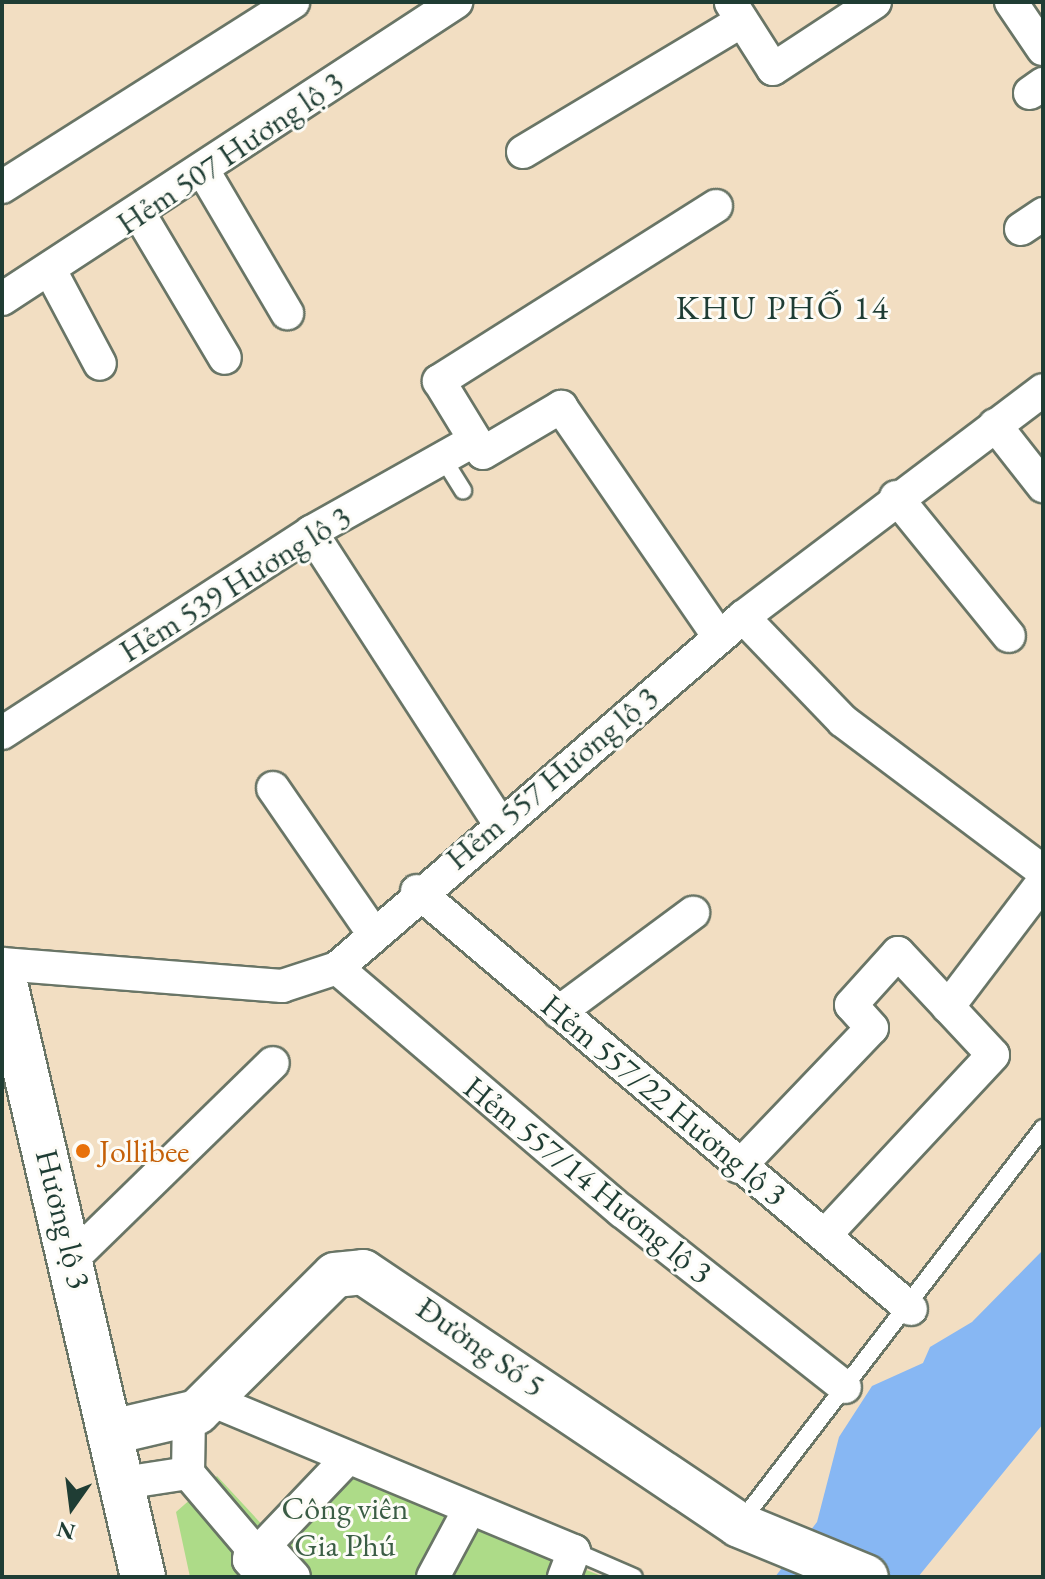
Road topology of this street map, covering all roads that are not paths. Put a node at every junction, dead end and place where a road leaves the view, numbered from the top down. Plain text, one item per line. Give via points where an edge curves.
1 (293, 2) edge
2 (875, 2) edge
3 (1011, 2) edge
4 (446, 4) edge
5 (736, 11) edge
6 (1043, 49) edge
7 (523, 152) dead end
8 (204, 172) junction
9 (2, 187) edge
10 (716, 206) dead end
11 (140, 215) junction
12 (50, 270) junction
13 (2, 299) edge
14 (287, 313) dead end
15 (225, 358) dead end
16 (100, 364) dead end
17 (1043, 390) edge
18 (995, 425) junction
19 (473, 441) junction
20 (444, 460) junction
21 (1043, 486) edge
22 (463, 491) dead end
23 (896, 497) junction
24 (311, 532) junction
25 (743, 617) junction
26 (1009, 636) dead end
27 (719, 637) junction
28 (2, 733) edge
29 (273, 788) dead end
30 (499, 823) junction
31 (1043, 871) edge
32 (1043, 882) edge
33 (417, 891) junction
34 (693, 913) dead end
35 (373, 933) junction
36 (2, 967) edge
37 (337, 968) junction
38 (948, 1007) junction
39 (559, 1012) junction
40 (273, 1063) dead end
41 (1043, 1128) edge
42 (739, 1167) junction
43 (825, 1235) junction
44 (73, 1258) junction
45 (911, 1309) junction
46 (845, 1387) junction
47 (200, 1408) junction
48 (119, 1461) junction
49 (345, 1461) junction
50 (188, 1473) junction
51 (469, 1510) junction
52 (739, 1525) junction
53 (252, 1561) edge
54 (569, 1564) edge
55 (143, 1577) edge
56 (294, 1577) edge
57 (433, 1577) edge
58 (634, 1577) edge
59 (866, 1577) edge

1 - 9 street
2 - 5 street via 773,69
3 - 6 street
4 - 8 street, Hẻm 507 Hương lộ 3
5 - 7 street
8 - 11 street, Hẻm 507 Hương lộ 3
8 - 14 street
10 - 19 street via 439,381
11 - 12 street, Hẻm 507 Hương lộ 3
11 - 15 street
12 - 13 street, Hẻm 507 Hương lộ 3
12 - 16 street
17 - 18 street, Hẻm 557 Hương lộ 3
18 - 21 street
18 - 23 street, Hẻm 557 Hương lộ 3
19 - 20 street, Hẻm 539 Hương lộ 3
19 - 27 street via 483,453 561,407
20 - 22 lane
20 - 24 street, Hẻm 539 Hương lộ 3
23 - 25 street, Hẻm 557 Hương lộ 3
23 - 26 street
24 - 28 street, Hẻm 539 Hương lộ 3
24 - 30 street
25 - 27 street, Hẻm 557 Hương lộ 3
25 - 31 street via 843,721
27 - 30 street, Hẻm 557 Hương lộ 3
29 - 35 street
30 - 33 street, Hẻm 557 Hương lộ 3
32 - 38 street
33 - 35 street, Hẻm 557 Hương lộ 3
33 - 39 street, Hẻm 557/22 Hương lộ 3
34 - 39 street
35 - 37 street, Hẻm 557 Hương lộ 3
36 - 37 street, Hẻm 557 Hương lộ 3 via 282,986
36 - 44 street, Hương lộ 3
37 - 46 street, Hẻm 557/14 Hương lộ 3 via 622,1211
38 - 42 street via 898,953 851,1005 872,1028
38 - 43 street via 993,1055
39 - 42 street, Hẻm 557/22 Hương lộ 3
40 - 44 street
41 - 45 lane
42 - 43 street, Hẻm 557/22 Hương lộ 3
43 - 45 street, Hẻm 557/22 Hương lộ 3
44 - 48 street, Hương lộ 3
45 - 46 lane
46 - 52 lane
47 - 48 street
47 - 49 street
47 - 50 street
47 - 52 street, Đường Số 5 via 335,1275 370,1274
48 - 50 street
48 - 55 street, Hương lộ 3
49 - 51 street
49 - 53 street
50 - 53 street
51 - 54 street
51 - 57 street
52 - 59 street, Đường Số 5
53 - 56 street
54 - 58 lane

